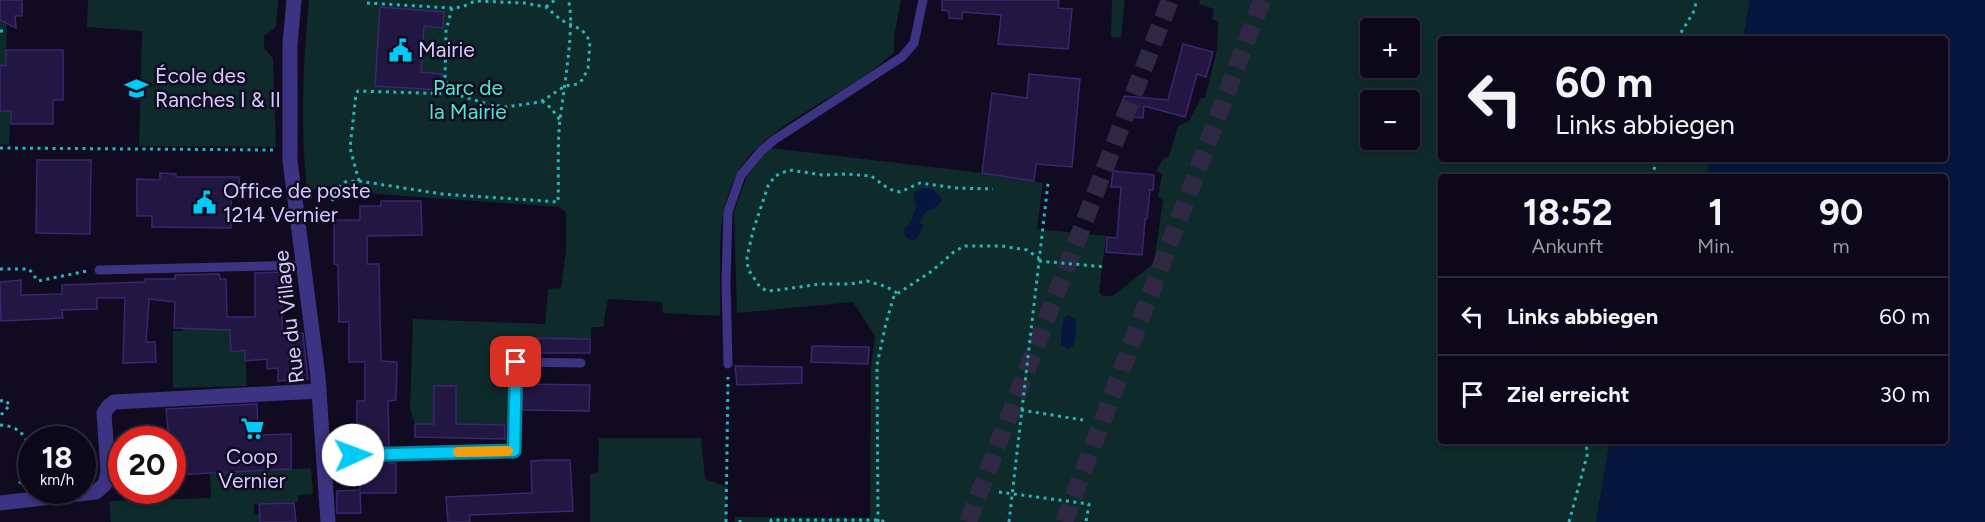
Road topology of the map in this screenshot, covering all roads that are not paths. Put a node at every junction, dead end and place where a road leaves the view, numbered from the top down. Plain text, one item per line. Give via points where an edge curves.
1 (294, 0) edge
2 (923, 0) edge
3 (305, 265) junction
4 (99, 270) dead end
5 (581, 363) dead end
6 (728, 364) road end
7 (319, 391) junction
8 (324, 455) junction
9 (0, 503) edge
10 (328, 522) edge

1 - 3 street, Rue du Village via 290,155
2 - 6 lane via 914,43 902,57 774,140 741,175 728,212
3 - 4 lane
3 - 7 street, Rue du Village
5 - 8 lane via 516,362 514,451
7 - 8 street, Rue du Village
7 - 9 street via 114,402 104,413 108,472 105,484 96,492
8 - 10 street, Rue du Village

